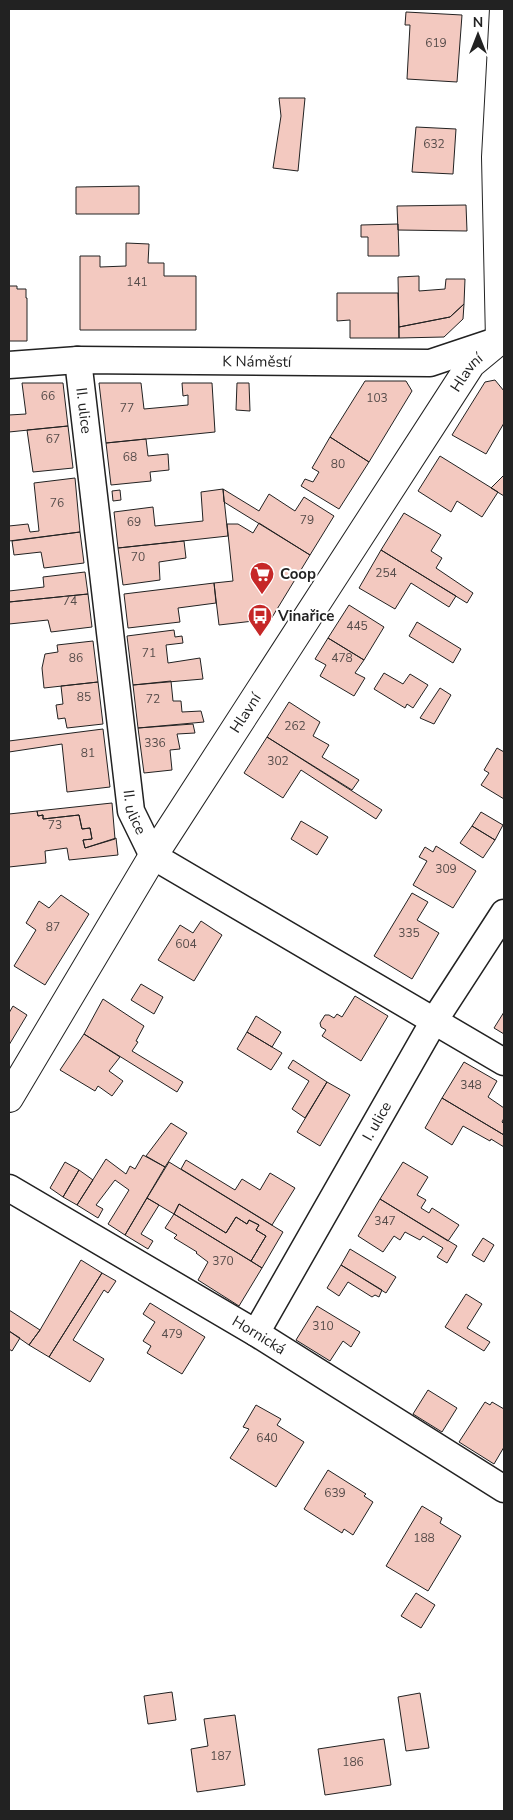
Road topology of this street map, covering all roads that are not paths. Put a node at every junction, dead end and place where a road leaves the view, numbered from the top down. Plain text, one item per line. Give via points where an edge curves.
1 (504, 9) edge
2 (503, 341) edge
3 (78, 360) junction
4 (9, 365) edge
5 (153, 856) junction
6 (504, 914) edge
7 (434, 1021) junction
8 (504, 1062) edge
9 (9, 1098) edge
10 (9, 1188) edge
11 (256, 1334) junction
12 (504, 1489) edge

1 - 2 street via 496,157
2 - 3 street, K Náměstí via 430,363
2 - 5 street, Hlavní via 470,364
3 - 4 street, K Náměstí
3 - 5 street, II. ulice via 132,811
5 - 7 street
5 - 9 street, Hlavní
6 - 7 street, I. ulice
7 - 8 street
7 - 11 street, I. ulice
10 - 11 street, Hornická
11 - 12 street, Hornická

